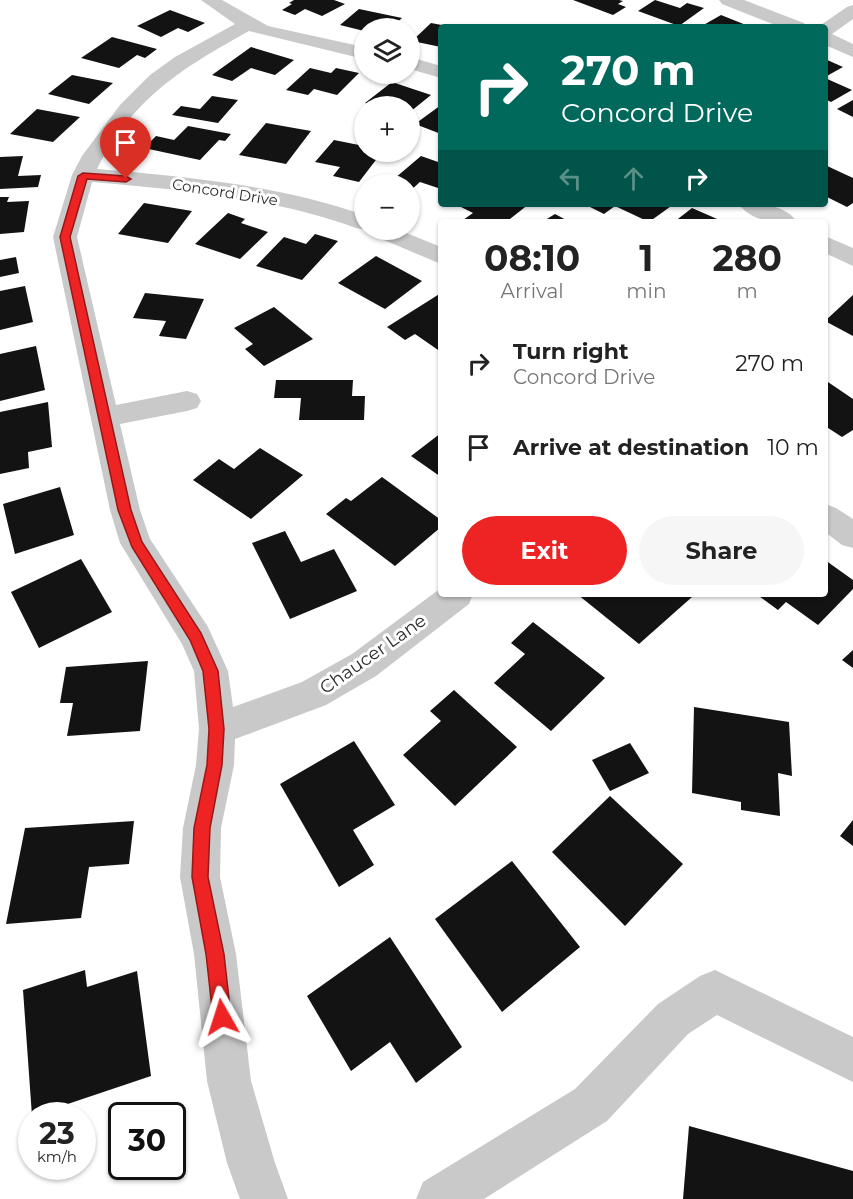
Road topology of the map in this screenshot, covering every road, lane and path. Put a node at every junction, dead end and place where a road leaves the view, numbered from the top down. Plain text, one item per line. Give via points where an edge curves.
1 (210, 0) edge
2 (728, 0) edge
3 (853, 11) edge
4 (248, 24) junction
5 (789, 24) edge
6 (828, 28) edge
7 (828, 39) edge
8 (354, 50) edge
9 (853, 51) edge
10 (420, 66) edge
11 (438, 71) edge
12 (83, 176) junction
13 (757, 207) edge
14 (779, 219) edge
15 (354, 220) edge
16 (403, 240) edge
17 (828, 245) edge
18 (438, 255) edge
19 (853, 258) edge
20 (188, 401) dead end
21 (104, 417) junction
22 (828, 518) edge
23 (853, 536) edge
24 (453, 597) edge
25 (217, 729) junction
26 (853, 1060) edge
27 (264, 1199) edge
28 (440, 1199) edge

1 - 4 street
2 - 5 street
3 - 6 street
4 - 8 street
4 - 12 street via 204,47 157,79 104,139
7 - 9 street
10 - 11 street
12 - 15 street, Concord Drive via 212,186
12 - 21 street via 65,237
13 - 14 street
16 - 18 street
17 - 19 street
20 - 21 street
21 - 25 street via 124,510 136,543 196,637 210,671
22 - 23 street
24 - 25 street, Chaucer Lane via 364,664 314,694
25 - 27 street via 215,765 202,828 200,877 215,954 229,1081
26 - 28 street via 715,992 673,1019 591,1105

